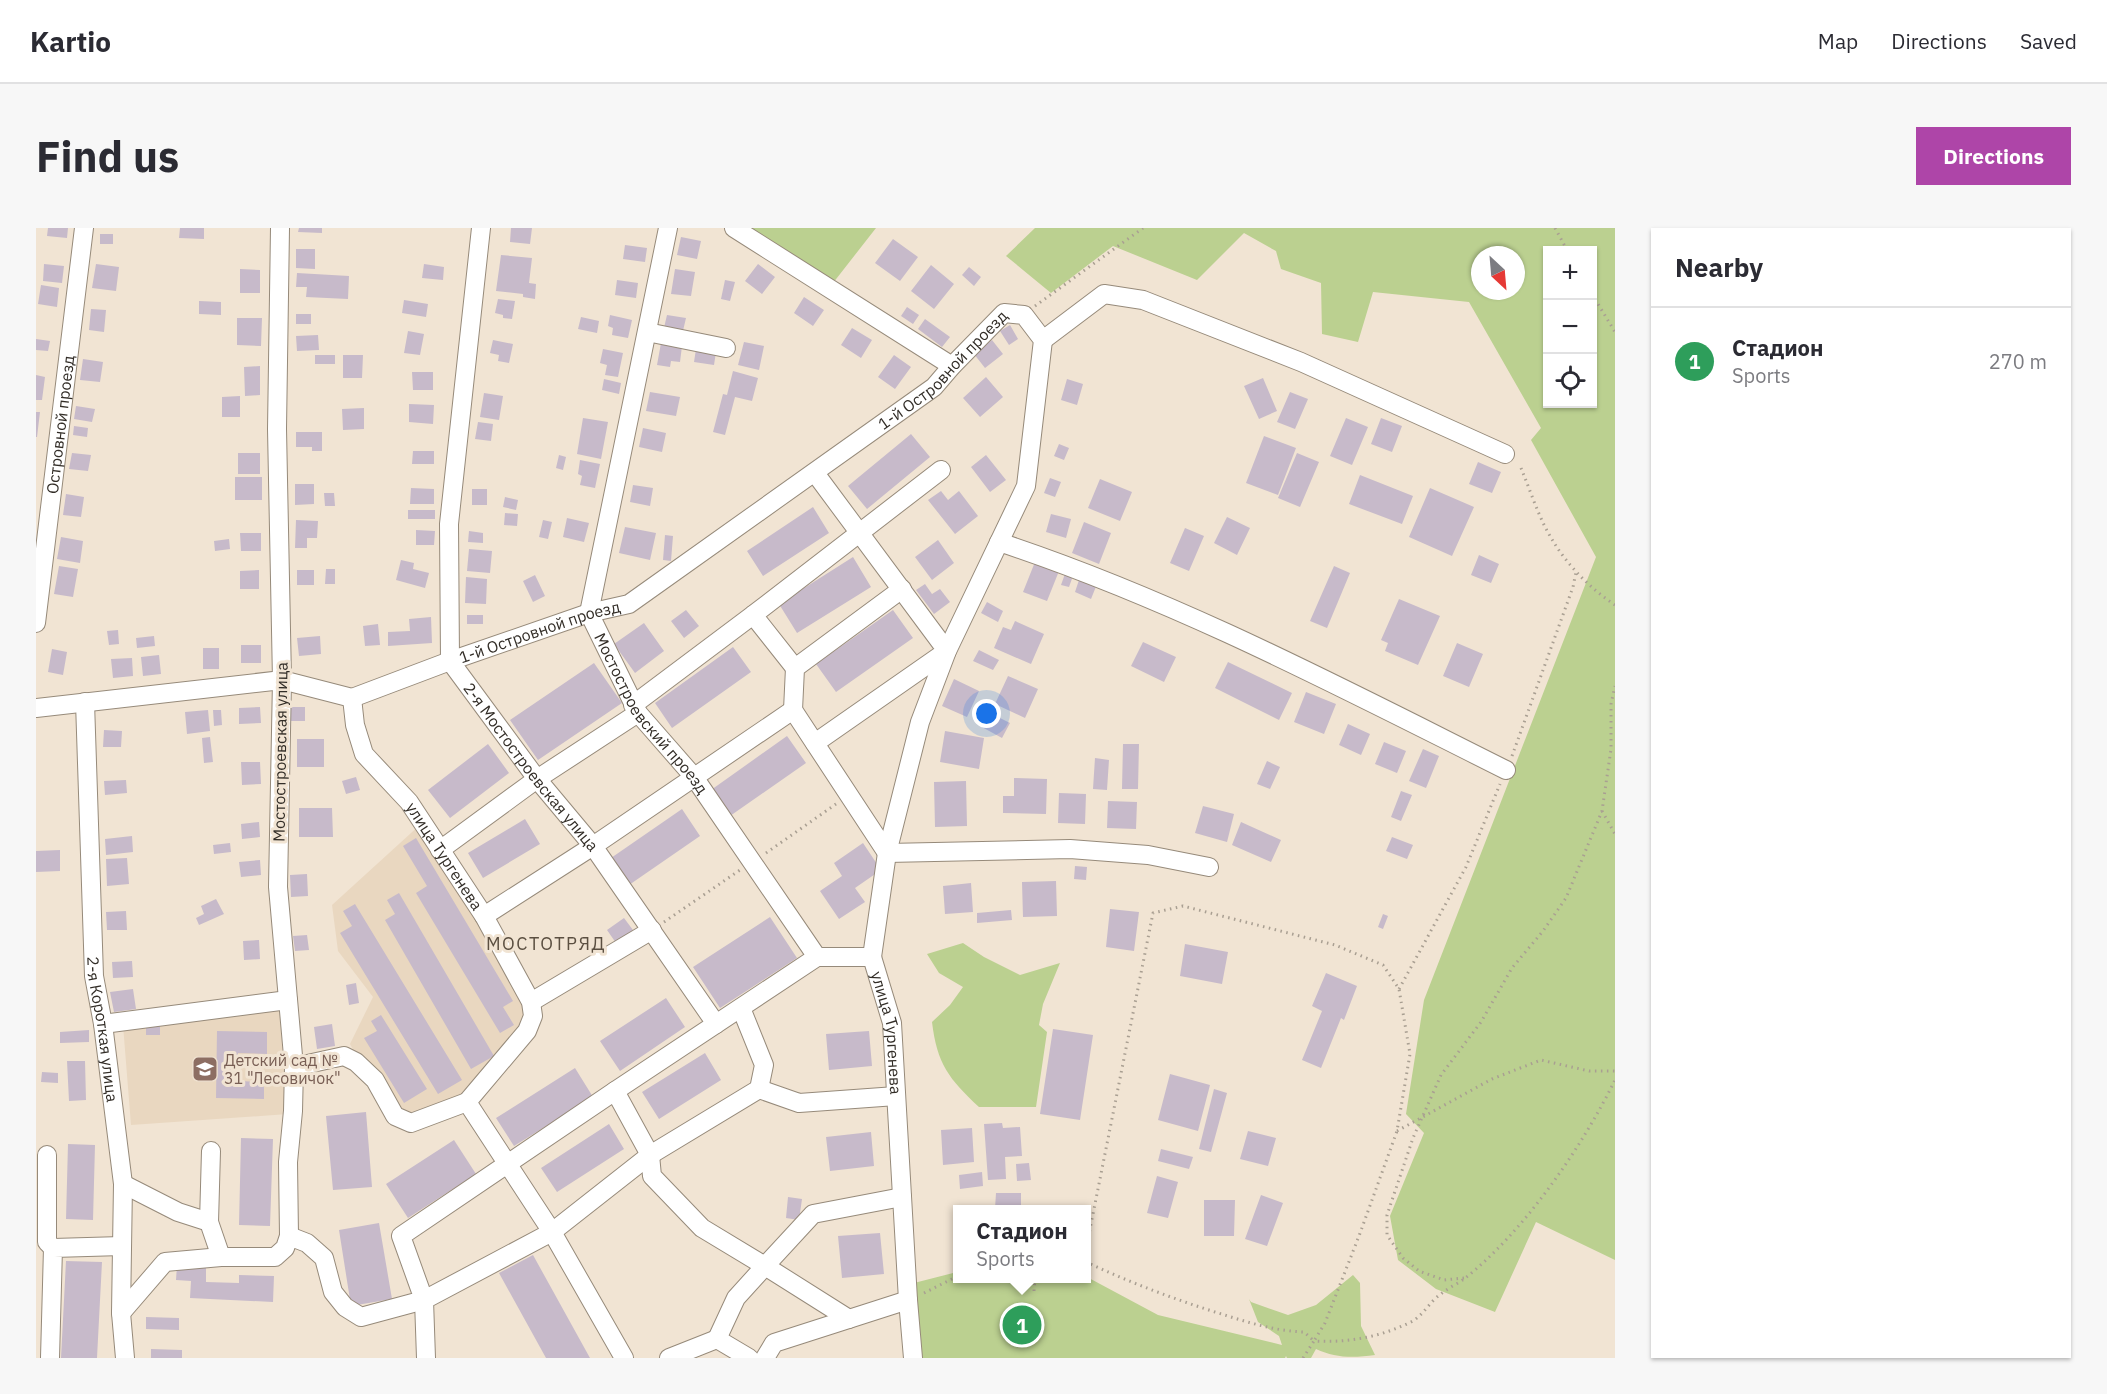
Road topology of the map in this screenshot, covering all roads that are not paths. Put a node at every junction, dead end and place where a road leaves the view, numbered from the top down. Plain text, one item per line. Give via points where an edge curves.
1 (84, 228) edge
2 (279, 228) edge
3 (481, 228) edge
4 (668, 228) edge
5 (734, 228) edge
6 (646, 332) junction
7 (1043, 340) junction
8 (726, 348) dead end
9 (952, 366) junction
10 (1505, 453) dead end
11 (941, 470) dead end
12 (815, 472) junction
13 (860, 532) junction
14 (999, 542) junction
15 (902, 590) junction
16 (589, 613) junction
17 (753, 615) junction
18 (36, 623) edge
19 (947, 651) junction
20 (450, 661) junction
21 (795, 669) junction
22 (282, 680) junction
23 (352, 698) junction
24 (85, 702) junction
25 (36, 708) edge
26 (635, 709) junction
27 (793, 710) junction
28 (815, 743) junction
29 (1506, 770) dead end
30 (694, 777) junction
31 (537, 779) junction
32 (593, 846) junction
33 (440, 850) junction
34 (887, 853) junction
35 (1209, 867) dead end
36 (484, 916) junction
37 (652, 930) junction
38 (817, 957) junction
39 (872, 957) junction
40 (288, 1000) junction
41 (531, 1002) junction
42 (741, 1008) junction
43 (103, 1024) junction
44 (716, 1024) junction
45 (294, 1067) junction
46 (759, 1089) junction
47 (615, 1091) junction
48 (896, 1096) junction
49 (467, 1102) junction
50 (211, 1151) dead end
51 (47, 1155) dead end
52 (650, 1155) junction
53 (506, 1165) junction
54 (123, 1184) junction
55 (902, 1197) junction
56 (209, 1222) junction
57 (552, 1232) junction
58 (289, 1236) junction
59 (122, 1246) junction
60 (53, 1248) junction
61 (221, 1257) junction
62 (765, 1266) junction
63 (424, 1300) junction
64 (908, 1300) junction
65 (121, 1313) junction
66 (849, 1319) junction
67 (717, 1339) junction
68 (50, 1358) edge
69 (125, 1358) edge
70 (426, 1358) edge
71 (624, 1358) edge
72 (669, 1358) edge
73 (749, 1358) edge
74 (765, 1358) edge
75 (913, 1358) edge

1 - 18 street, Островной проезд
2 - 22 street, Мостостроевская улица via 277,429
3 - 20 street via 449,524
4 - 6 street, Мостостроевский проезд
5 - 9 street
6 - 8 street
6 - 16 street, Мостостроевский проезд
7 - 9 street, 1-й Островной проезд via 1024,315 1004,313
7 - 10 street via 1104,294 1143,300 1301,362
7 - 14 street via 1026,486
9 - 12 street, 1-й Островной проезд via 934,387
11 - 13 street
12 - 13 street
12 - 16 street, 1-й Островной проезд via 629,604
13 - 15 street
13 - 17 street
14 - 19 street
14 - 29 street via 1125,588 1318,676
15 - 19 street
15 - 21 street
16 - 20 street, 1-й Островной проезд
16 - 26 street, Мостостроевский проезд
17 - 21 street
17 - 26 street
19 - 28 street
19 - 34 street via 920,722
20 - 23 street, 1-й Островной проезд
20 - 31 street, 2-я Мостостроевская улица
21 - 27 street
22 - 23 street
22 - 24 street
22 - 40 street, Мостостроевская улица via 278,887
23 - 33 street, улица Тургенева via 364,754 410,802
24 - 25 street
24 - 43 street, 2-я Короткая улица via 94,976
26 - 30 street, Мостостроевский проезд
26 - 31 street
27 - 28 street
27 - 30 street
28 - 34 street
30 - 32 street
30 - 38 street, Мостостроевский проезд
31 - 32 street, 2-я Мостостроевская улица
31 - 33 street
32 - 36 street
32 - 37 street, 2-я Мостостроевская улица
33 - 36 street, улица Тургенева
34 - 35 street via 1070,849 1148,855
34 - 39 street
36 - 41 street, улица Тургенева
37 - 41 street
37 - 44 street, 2-я Мостостроевская улица
38 - 39 street, улица Тургенева
38 - 42 street
39 - 48 street, улица Тургенева via 892,1023
40 - 43 street
40 - 45 street, Мостостроевская улица
41 - 49 street via 533,1016 527,1031
42 - 44 street
42 - 46 street via 764,1065
43 - 54 street, 2-я Короткая улица
44 - 47 street
45 - 49 street via 344,1056 375,1080 395,1116 411,1123
45 - 58 street, Мостостроевская улица via 288,1161
46 - 48 street via 800,1103
46 - 52 street
47 - 52 street
47 - 53 street
48 - 55 street, улица Тургенева
49 - 53 street
50 - 56 street
51 - 60 street via 47,1242
52 - 57 street
52 - 62 street via 652,1176 702,1228
53 - 57 street
53 - 63 street via 401,1236
54 - 56 street via 178,1212
54 - 59 street, 2-я Короткая улица
55 - 62 street via 813,1214
55 - 64 street, улица Тургенева
56 - 61 street
57 - 63 street
57 - 71 street
58 - 61 street via 285,1248 275,1257
58 - 63 street via 307,1243 324,1258 333,1292 345,1307 362,1317
59 - 60 street
59 - 65 street, 2-я Короткая улица
60 - 68 street
61 - 65 street via 165,1262
62 - 66 street
62 - 67 street via 736,1298
63 - 70 street
64 - 66 street
64 - 75 street, улица Тургенева
65 - 69 street, 2-я Короткая улица
66 - 74 street via 774,1343
67 - 72 street
67 - 73 street

